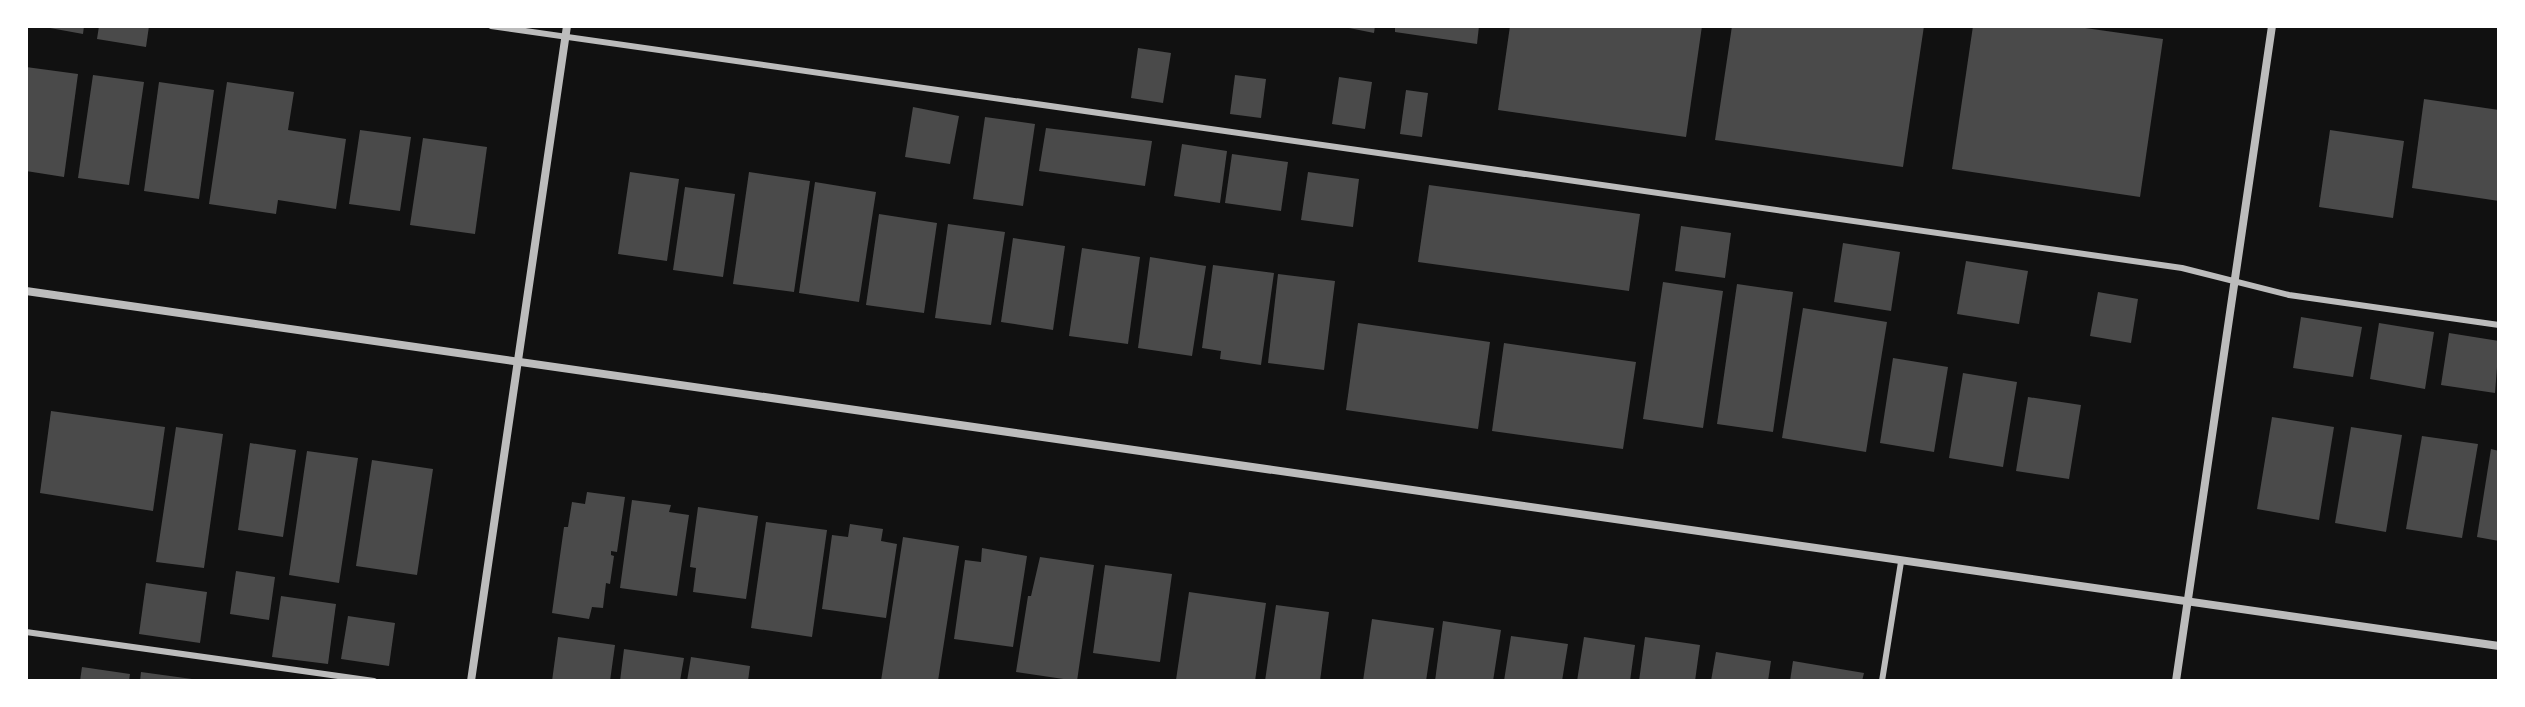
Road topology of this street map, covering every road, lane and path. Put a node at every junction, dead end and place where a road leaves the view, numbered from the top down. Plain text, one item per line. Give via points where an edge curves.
1 (491, 26) edge
2 (567, 26) edge
3 (2272, 26) edge
4 (565, 37) junction
5 (2237, 281) junction
6 (26, 291) edge
7 (2499, 325) edge
8 (517, 362) junction
9 (1901, 562) junction
10 (2188, 601) junction
11 (26, 632) edge
12 (2499, 646) edge
13 (374, 681) edge
14 (471, 681) edge
15 (1882, 681) edge
16 (2176, 681) edge

1 - 4 lane
2 - 4 street
3 - 5 street
4 - 5 lane via 2182,268
4 - 8 street
5 - 7 lane via 2289,295
5 - 10 street
6 - 8 street
8 - 9 street
8 - 14 street
9 - 10 street
9 - 15 lane
10 - 12 street
10 - 16 street
11 - 13 lane

